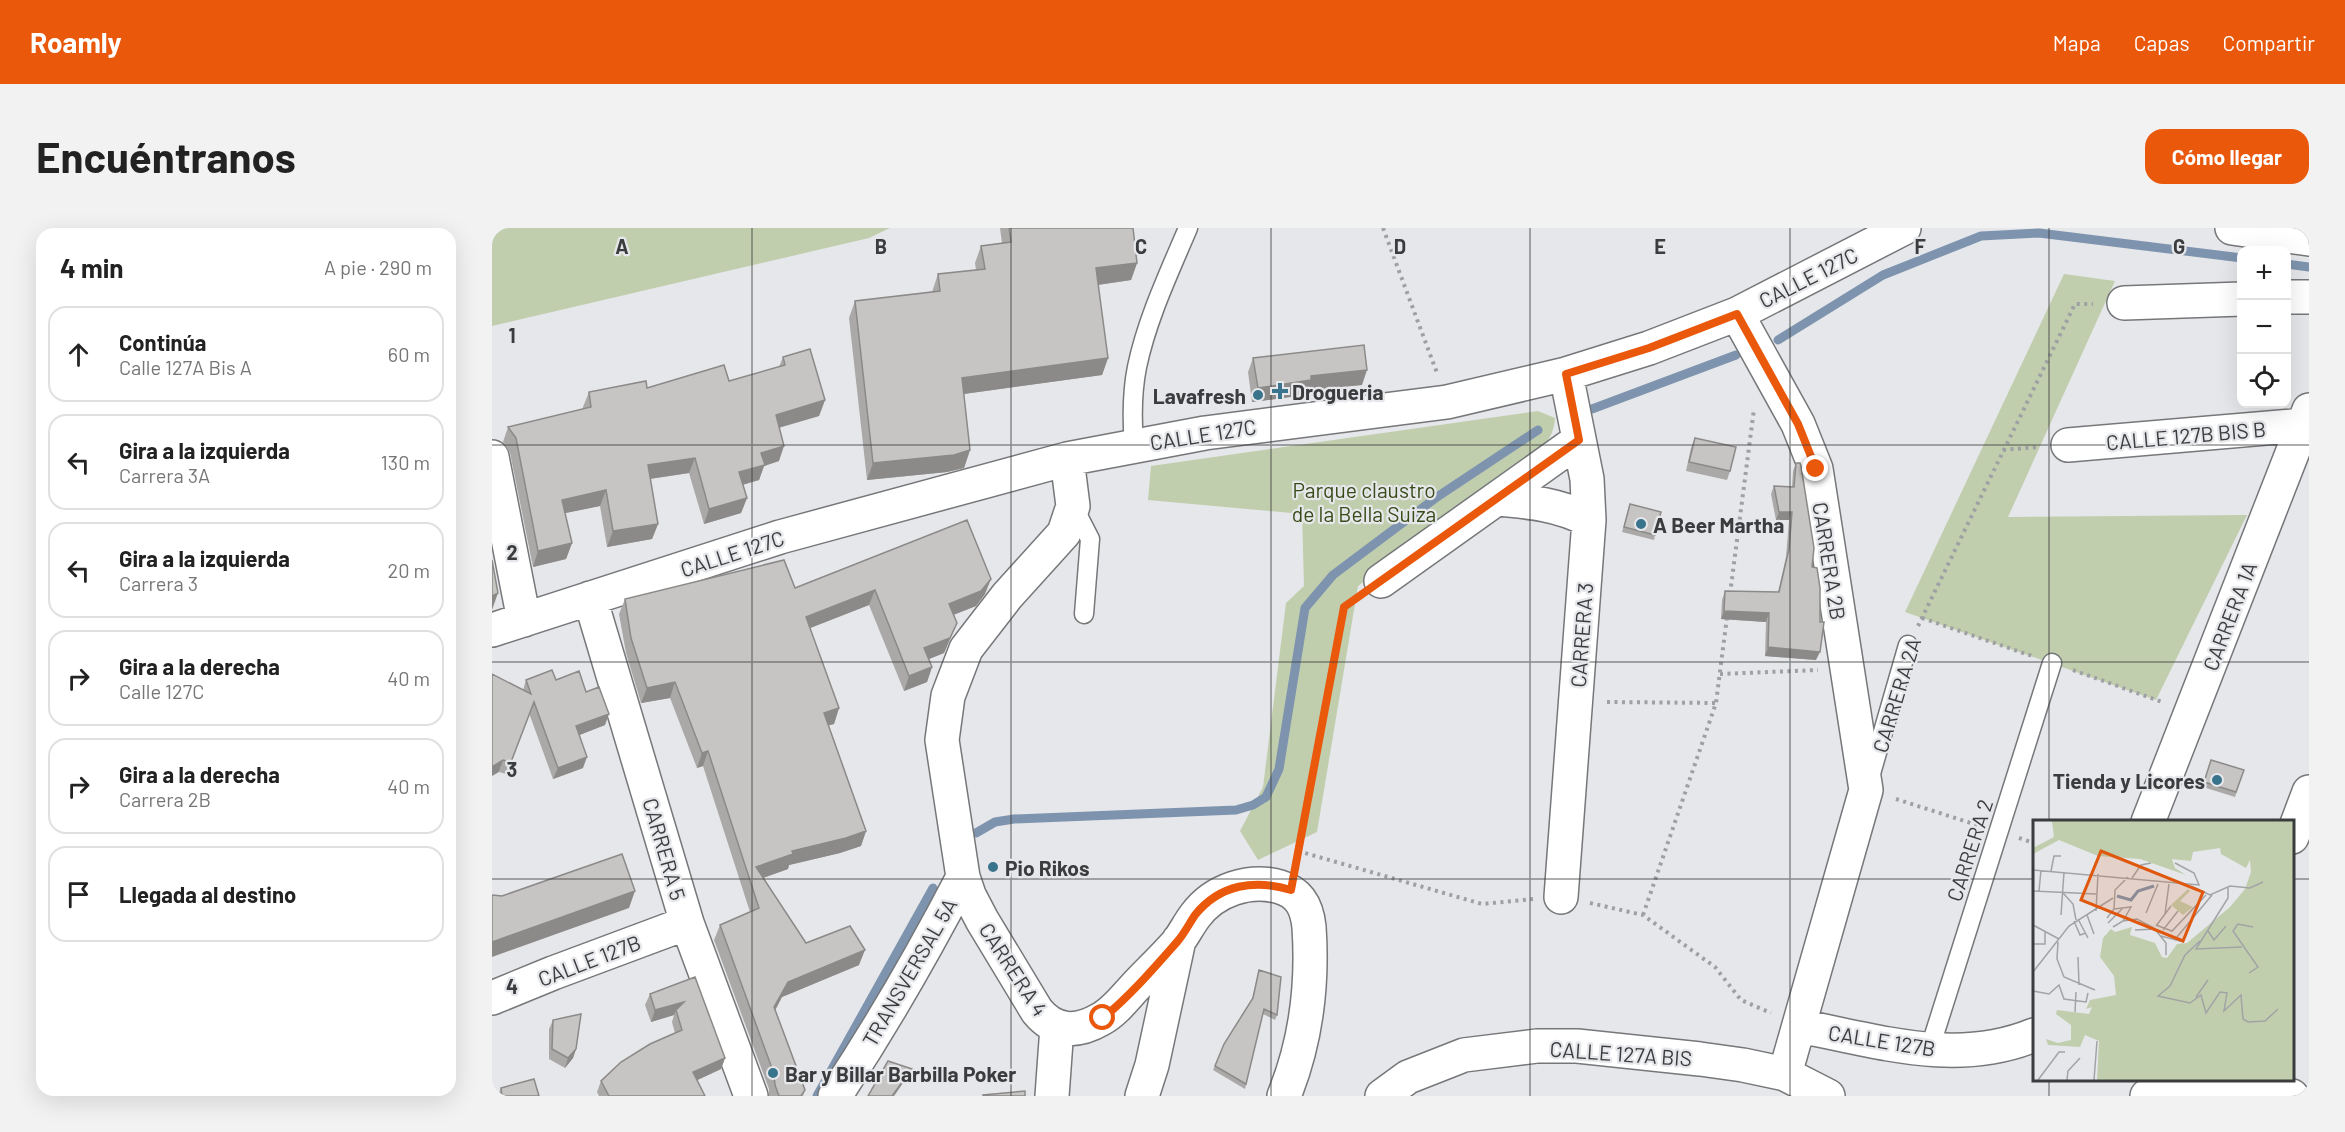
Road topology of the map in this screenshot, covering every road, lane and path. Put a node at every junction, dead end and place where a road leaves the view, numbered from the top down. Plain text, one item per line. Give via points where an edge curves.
1 (1188, 228) edge
2 (1383, 228) edge
3 (1904, 228) edge
4 (2232, 228) edge
5 (2309, 239) edge
6 (2291, 297) edge
7 (2309, 297) edge
8 (2237, 299) edge
9 (2124, 303) dead end
10 (2075, 304) dead end
11 (1737, 314) junction
12 (1566, 374) junction
13 (1778, 388) junction
14 (1447, 402) junction
15 (2306, 418) edge
16 (1579, 440) junction
17 (1134, 445) junction
18 (2068, 445) dead end
19 (492, 457) edge
20 (1067, 459) junction
21 (1496, 499) junction
22 (1073, 506) junction
23 (1589, 520) junction
24 (1382, 581) joint
25 (590, 598) junction
26 (1084, 614) dead end
27 (524, 620) junction
28 (492, 630) edge
29 (1908, 645) joint
30 (2052, 663) dead end
31 (1847, 669) junction
32 (1720, 674) junction
33 (1576, 701) junction
34 (1716, 703) junction
35 (1866, 790) junction
36 (2309, 792) edge
37 (2149, 820) edge
38 (1999, 832) junction
39 (2294, 832) edge
40 (2033, 843) edge
41 (963, 877) junction
42 (1291, 890) junction
43 (1561, 897) dead end
44 (1643, 915) dead end
45 (687, 923) junction
46 (1179, 940) junction
47 (492, 998) edge
48 (1799, 1026) junction
49 (1057, 1027) junction
50 (2033, 1035) edge
51 (1929, 1051) junction
52 (2201, 1081) edge
53 (2210, 1081) edge
54 (1808, 1089) edge
55 (751, 1096) edge
56 (835, 1096) edge
57 (1052, 1096) edge
58 (1142, 1096) edge
59 (1284, 1096) edge
60 (1382, 1096) edge
61 (2147, 1096) edge
62 (2292, 1096) edge

1 - 17 lane via 1159,297 1137,367
2 - 14 path
3 - 11 street, CALLE 127C
4 - 5 street
6 - 7 street
8 - 9 street
10 - 29 path, CARRERA 2A
11 - 12 street, CALLE 127C
11 - 13 street, CARRERA 2B
12 - 14 street, CALLE 127C
12 - 16 street, CARRERA 3
13 - 31 street, CARRERA 2B via 1816,469
13 - 32 path via 1752,410
14 - 17 street, CALLE 127C
15 - 18 street, CALLE 127B BIS B
15 - 37 street, CARRERA 1A
16 - 21 street
16 - 23 street, CARRERA 3 via 1587,479
17 - 20 street, CALLE 127C
19 - 27 street
20 - 22 street
20 - 25 street, CALLE 127C via 780,537
21 - 23 street via 1543,503
21 - 24 street
22 - 26 lane via 1090,539
22 - 41 street, CARRERA 4 via 1064,532 966,649 948,696 942,740
23 - 33 street, CARRERA 3
24 - 42 path via 1344,607
25 - 27 street, CALLE 127C
25 - 45 street, CARRERA 5
27 - 28 street, CALLE 127C
29 - 35 lane, CARRERA 2A
30 - 38 lane, CARRERA 2
31 - 32 path
31 - 35 street, CARRERA 2B
32 - 34 path
33 - 34 path
33 - 43 street, CARRERA 3
34 - 44 path
35 - 38 path
35 - 48 street, CARRERA 2A
36 - 39 street
38 - 40 path
38 - 51 lane, CARRERA 2
41 - 49 street, CARRERA 4 via 982,920 1037,1011
41 - 56 street, TRANSVERSAL 5A via 872,1040
42 - 46 street via 1257,883 1230,890 1196,914
42 - 59 street via 1303,901 1308,914 1309,966 1306,1022
45 - 47 street, CALLE 127B
45 - 55 street, CARRERA 5
46 - 49 street via 1103,1018 1069,1030
46 - 58 street
48 - 51 street, CALLE 127B
48 - 54 street, CARRERA 2A
49 - 57 street, CARRERA 4
50 - 51 street, CALLE 127B via 1978,1051
52 - 61 street
53 - 62 street
54 - 60 street, CALLE 127A BIS via 1700,1059 1577,1046 1537,1046 1464,1055 1408,1077

